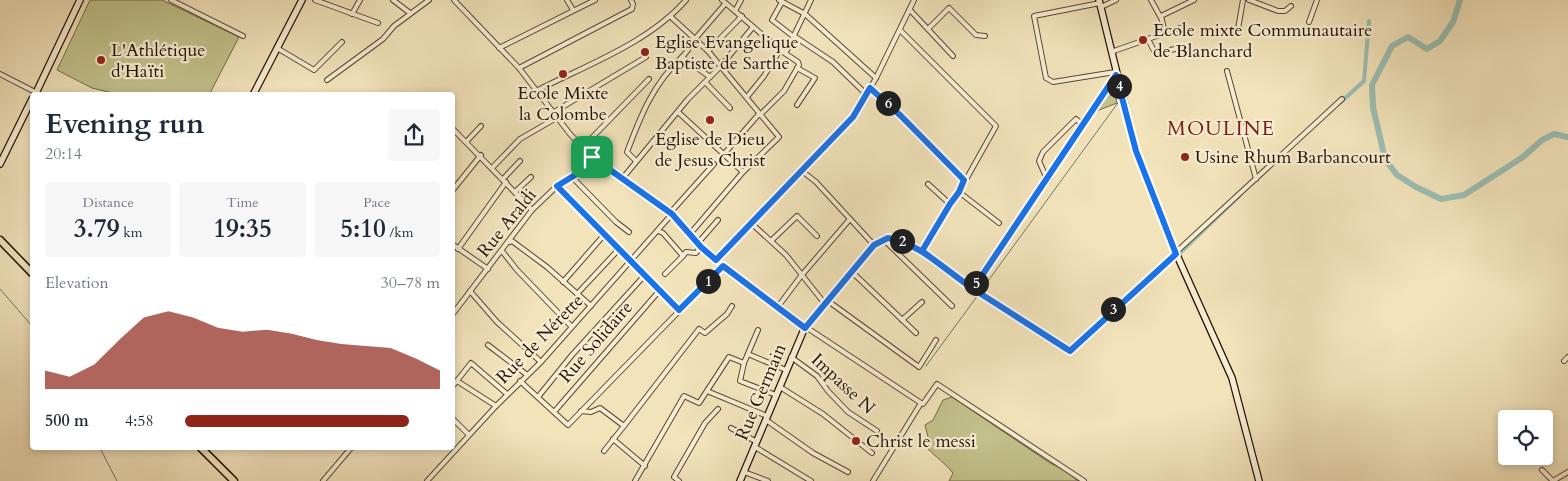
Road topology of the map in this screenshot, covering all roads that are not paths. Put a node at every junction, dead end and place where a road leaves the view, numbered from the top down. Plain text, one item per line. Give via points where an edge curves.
1 (80, 0) edge
2 (170, 0) edge
3 (302, 0) edge
4 (315, 0) edge
5 (360, 0) edge
6 (393, 0) edge
7 (429, 0) edge
8 (454, 0) edge
9 (567, 0) edge
10 (595, 0) edge
11 (631, 0) edge
12 (686, 0) edge
13 (741, 0) edge
14 (811, 0) edge
15 (914, 0) edge
16 (1116, 0) edge
17 (1151, 0) edge
18 (1194, 0) edge
19 (1243, 0) edge
20 (1249, 0) edge
21 (1316, 0) edge
22 (780, 1) edge
23 (723, 2) edge
24 (1100, 3) edge
25 (1291, 6) dead end
26 (573, 10) junction
27 (910, 10) junction
28 (735, 11) junction
29 (352, 14) junction
30 (410, 14) junction
31 (805, 14) junction
32 (742, 16) junction
33 (671, 17) junction
34 (1160, 18) junction
35 (1309, 22) dead end
36 (378, 24) dead end
37 (753, 27) junction
38 (1183, 27) dead end
39 (928, 29) junction
40 (1238, 29) dead end
41 (900, 30) junction
42 (1165, 33) junction
43 (243, 36) dead end
44 (986, 36) dead end
45 (794, 37) junction
46 (695, 39) junction
47 (1148, 39) junction
48 (342, 42) dead end
49 (278, 48) junction
50 (499, 48) junction
51 (1174, 49) dead end
52 (688, 50) dead end
53 (780, 50) junction
54 (708, 51) junction
55 (786, 52) junction
56 (1111, 52) junction
57 (953, 56) dead end
58 (646, 57) dead end
59 (682, 57) junction
60 (720, 67) junction
61 (519, 68) junction
62 (797, 68) junction
63 (1228, 71) dead end
64 (0, 74) edge
65 (1116, 74) junction
66 (710, 77) junction
67 (648, 78) dead end
68 (876, 78) junction
69 (327, 80) dead end
70 (706, 82) junction
71 (870, 88) junction
72 (538, 90) junction
73 (33, 92) edge
74 (38, 92) edge
75 (255, 92) edge
76 (866, 94) junction
77 (747, 97) junction
78 (1342, 99) dead end
79 (30, 103) edge
80 (797, 105) dead end
81 (730, 108) dead end
82 (554, 112) junction
83 (678, 112) junction
84 (759, 114) junction
85 (558, 117) junction
86 (1083, 125) junction
87 (481, 126) dead end
88 (455, 130) edge
89 (467, 141) junction
90 (582, 148) junction
91 (724, 154) junction
92 (481, 155) junction
93 (592, 157) junction
94 (520, 161) dead end
95 (636, 161) junction
96 (0, 164) edge
97 (714, 164) dead end
98 (493, 167) junction
99 (802, 171) junction
100 (743, 172) junction
101 (531, 177) dead end
102 (572, 177) junction
103 (622, 179) junction
104 (1256, 179) junction
105 (504, 180) junction
106 (964, 180) junction
107 (1047, 180) junction
108 (928, 184) dead end
109 (557, 186) junction
110 (455, 187) edge
111 (516, 192) junction
112 (959, 192) junction
113 (950, 204) junction
114 (532, 210) junction
115 (671, 214) junction
116 (850, 219) junction
117 (718, 220) dead end
118 (751, 223) junction
119 (999, 223) dead end
120 (658, 231) junction
121 (628, 232) dead end
122 (690, 234) junction
123 (604, 235) junction
124 (817, 236) dead end
125 (883, 239) junction
126 (0, 240) edge
127 (772, 240) junction
128 (509, 242) junction
129 (698, 243) junction
130 (874, 245) junction
131 (455, 246) edge
132 (701, 247) junction
133 (619, 248) junction
134 (458, 249) junction
135 (502, 251) junction
136 (922, 251) junction
137 (1176, 254) junction
138 (682, 256) junction
139 (716, 260) junction
140 (632, 261) junction
141 (723, 266) junction
142 (488, 269) junction
143 (30, 271) edge
144 (852, 272) junction
145 (665, 274) dead end
146 (645, 275) junction
147 (800, 276) junction
148 (563, 282) junction
149 (974, 289) junction
150 (660, 290) junction
151 (470, 291) junction
152 (577, 294) junction
153 (826, 302) junction
154 (922, 302) dead end
155 (591, 306) junction
156 (732, 306) dead end
157 (952, 306) dead end
158 (777, 308) junction
159 (679, 310) junction
160 (455, 311) edge
161 (902, 320) junction
162 (571, 326) junction
163 (805, 328) junction
164 (758, 330) dead end
165 (916, 333) dead end
166 (936, 340) dead end
167 (488, 345) dead end
168 (748, 354) junction
169 (792, 357) junction
170 (1568, 357) edge
171 (1564, 360) dead end
172 (540, 362) junction
173 (744, 363) junction
174 (786, 370) junction
175 (526, 374) junction
176 (457, 381) junction
177 (520, 381) junction
178 (455, 383) edge
179 (780, 387) junction
180 (707, 391) junction
181 (507, 394) junction
182 (776, 395) junction
183 (538, 398) junction
184 (589, 402) junction
185 (921, 403) junction
186 (496, 406) junction
187 (600, 408) junction
188 (718, 409) dead end
189 (580, 411) junction
190 (554, 412) junction
191 (767, 418) junction
192 (455, 421) edge
193 (624, 426) junction
194 (731, 428) dead end
195 (877, 431) dead end
196 (469, 436) junction
197 (613, 439) junction
198 (756, 445) junction
199 (203, 450) edge
200 (349, 450) edge
201 (604, 451) dead end
202 (872, 452) dead end
203 (644, 466) junction
204 (1542, 470) dead end
205 (744, 472) junction
206 (848, 472) dead end
207 (1568, 472) edge
208 (234, 481) edge
209 (323, 481) edge
210 (427, 481) edge
211 (635, 481) edge
212 (679, 481) edge
213 (740, 481) edge
214 (768, 481) edge
215 (811, 481) edge
216 (873, 481) edge
217 (1084, 481) edge
218 (1259, 481) edge
219 (1553, 481) edge

1 - 74 street
2 - 43 street
3 - 49 street
4 - 29 street
5 - 29 street
6 - 30 street
7 - 30 street
8 - 50 street
9 - 26 street
10 - 26 street
11 - 61 street via 632,9
12 - 33 street
13 - 28 street
14 - 31 street
15 - 27 street
16 - 24 street
17 - 34 street
18 - 34 street
19 - 40 street
20 - 25 street via 1278,11 1285,11
21 - 35 street
22 - 31 street
22 - 45 street via 772,20
23 - 28 street
23 - 46 street
24 - 56 street
24 - 65 street via 1034,16 1046,78 1053,82
26 - 50 street
27 - 39 street
27 - 41 street
28 - 32 street
29 - 36 street
30 - 69 street via 383,39
31 - 45 street
31 - 68 street
32 - 37 street
32 - 54 street
33 - 46 street
33 - 72 street via 652,32
34 - 42 street
37 - 53 street
37 - 60 street
38 - 42 street
39 - 44 street via 949,8 976,35
39 - 57 street
41 - 68 street
41 - 106 street via 996,126
42 - 47 street
45 - 55 street
45 - 76 street via 833,62
46 - 54 street
47 - 51 street via 1155,54
47 - 56 street
48 - 49 street via 314,70
49 - 75 street
50 - 61 street
52 - 59 street
53 - 55 street
53 - 77 street
54 - 60 street
55 - 62 street via 798,62
56 - 65 street
58 - 82 street
59 - 66 street
59 - 95 street via 664,75 646,106 627,152
60 - 66 street
60 - 77 street
61 - 72 street
62 - 80 street via 815,78
62 - 84 street via 784,90
63 - 104 street
64 - 73 street
65 - 86 street
65 - 137 street via 1136,151
66 - 70 street
67 - 90 street
68 - 71 street
70 - 81 street
70 - 83 street
71 - 76 street
71 - 106 street
72 - 82 street
76 - 99 street via 853,117
77 - 84 street
78 - 104 street
79 - 96 street
82 - 85 street
83 - 91 street
83 - 95 street
84 - 91 street
84 - 100 street via 780,137
85 - 90 street
85 - 98 street via 520,139
86 - 107 street
86 - 107 street via 1076,119 1042,153 1039,161
87 - 89 street
88 - 89 street
89 - 92 street
90 - 93 street
91 - 100 street
92 - 98 street
92 - 110 street
93 - 102 street, Rue Araldi
93 - 103 street
94 - 105 street
95 - 103 street
97 - 115 street, Rue de Nérette
98 - 105 street
99 - 116 street
99 - 118 street
100 - 122 street
101 - 111 street
102 - 109 street, Rue Araldi
102 - 121 street
103 - 115 street
104 - 137 street
105 - 111 street
105 - 134 street
106 - 112 street
107 - 149 street
108 - 113 street
109 - 114 street, Rue Araldi
109 - 123 street
111 - 114 street
112 - 113 street
112 - 119 street
113 - 136 street
114 - 128 street, Rue Araldi
115 - 120 street, Rue de Nérette
115 - 122 street
116 - 130 street
116 - 147 street
117 - 129 street
118 - 127 street
118 - 139 street
120 - 138 street
120 - 140 street, Rue de Nérette
122 - 129 street
123 - 133 street
123 - 148 street
124 - 127 street via 797,216
125 - 130 street, Rue Germain
125 - 136 street via 905,242
125 - 157 street
126 - 143 main road
127 - 147 street
128 - 135 street, Rue Araldi
128 - 148 street via 523,249
129 - 132 street
130 - 144 street, Rue Germain
131 - 134 street
132 - 138 street via 696,253 686,252
132 - 139 street
133 - 140 street
133 - 152 street
134 - 142 street
135 - 142 street, Rue Araldi
135 - 162 street
136 - 149 street
137 - 149 street via 1070,351
137 - 218 street via 1232,378
138 - 145 street
139 - 141 street
140 - 146 street
140 - 155 street, Rue de Nérette
141 - 158 street
141 - 159 street
142 - 151 street, Rue Araldi
144 - 153 street, Rue Germain
144 - 161 street
146 - 150 street
146 - 183 street via 572,355
147 - 153 street
147 - 158 street
148 - 152 street
150 - 159 street
150 - 190 street, Rue Solidaire
151 - 160 street, Rue Araldi
151 - 172 street via 497,322
152 - 155 street
153 - 163 street, Rue Germain
153 - 166 street via 918,369
154 - 161 street
155 - 162 street, Rue de Nérette
156 - 193 street via 705,333 699,329
158 - 163 street
159 - 184 street
161 - 165 street
162 - 172 street, Rue de Nérette
163 - 169 street, Rue Germain
163 - 185 street
164 - 168 street
167 - 175 street
168 - 173 street
168 - 174 street
169 - 174 street, Rue Germain
169 - 195 street, Impasse N via 817,376 848,412
170 - 171 street
172 - 175 street, Rue de Nérette
173 - 180 street via 729,357
173 - 182 street via 740,380
174 - 179 street, Rue Germain
175 - 177 street, Rue de Nérette
176 - 178 street
176 - 181 street via 471,363
176 - 186 street
177 - 181 street, Rue de Nérette
177 - 183 street
179 - 182 street, Rue Germain
179 - 202 street via 823,414
180 - 191 street
180 - 203 street via 699,403 684,396
181 - 186 street, Rue de Nérette
182 - 191 street, Rue Germain
183 - 190 street
184 - 187 street
184 - 189 street
185 - 216 street
185 - 217 street via 937,384
186 - 196 street, Rue de Nérette
187 - 189 street via 591,412
187 - 193 street
188 - 212 street via 705,423 674,477
189 - 190 street via 568,425
191 - 198 street, Rue Germain
191 - 206 street via 813,453
192 - 196 street
193 - 197 street
194 - 198 street
196 - 210 street, Rue de Nérette
197 - 201 street
197 - 203 street
198 - 205 street, Rue Germain
198 - 215 street via 789,470
199 - 208 main road
200 - 209 street
203 - 211 street
204 - 219 street
205 - 213 street, Rue Germain
205 - 214 street
207 - 219 street

